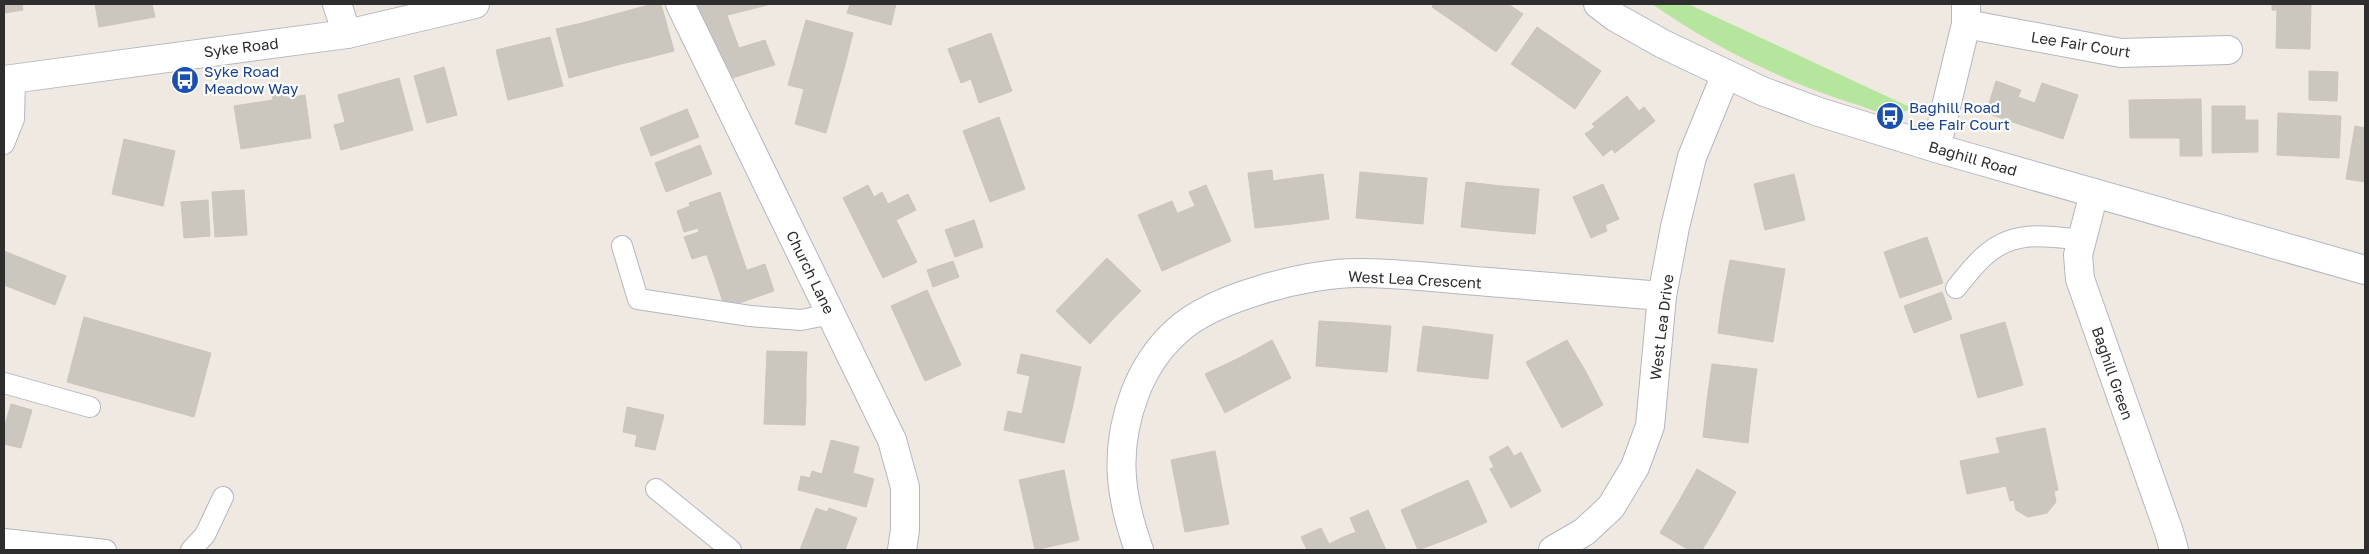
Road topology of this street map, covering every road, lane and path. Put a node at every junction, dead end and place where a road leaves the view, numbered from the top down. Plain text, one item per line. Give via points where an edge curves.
1 (337, 4) edge
2 (475, 4) edge
3 (680, 4) edge
4 (1598, 4) edge
5 (1966, 14) edge
6 (347, 34) junction
7 (2228, 50) dead end
8 (1726, 74) junction
9 (9, 79) edge
10 (4, 144) edge
11 (1936, 148) junction
12 (2094, 192) junction
13 (2081, 240) junction
14 (622, 246) dead end
15 (2365, 270) edge
16 (1956, 288) dead end
17 (1662, 296) junction
18 (831, 314) junction
19 (4, 383) edge
20 (90, 407) dead end
21 (656, 489) dead end
22 (223, 497) dead end
23 (4, 539) edge
24 (106, 550) edge
25 (190, 550) edge
26 (731, 550) edge
27 (902, 550) edge
28 (1139, 550) edge
29 (1553, 550) edge
30 (2174, 550) edge

1 - 6 street
2 - 6 street, Syke Road
3 - 18 street, Church Lane
4 - 8 street, Baghill Road via 1615,17
5 - 7 street, Lee Fair Court via 2121,53
5 - 11 street, Lee Fair Court
6 - 9 street, Syke Road
8 - 11 street, Baghill Road via 1818,112
8 - 17 street, West Lea Drive via 1692,156
9 - 10 lane via 14,119
11 - 12 street, Baghill Road
12 - 13 street, Baghill Green
12 - 15 street, Baghill Road
13 - 16 lane via 2024,236 2006,242 1988,253
13 - 30 street, Baghill Green via 2078,255 2080,279
14 - 18 lane via 638,299 750,316 801,320
17 - 28 street, West Lea Crescent via 1357,273 1306,278 1216,306 1177,330 1144,372 1125,419 1120,468 1129,522
17 - 29 street, West Lea Drive via 1650,426 1635,467 1611,507 1584,532
18 - 27 street, Church Lane via 892,440 905,487
19 - 20 lane
21 - 26 lane
22 - 25 lane via 205,535
23 - 24 lane

